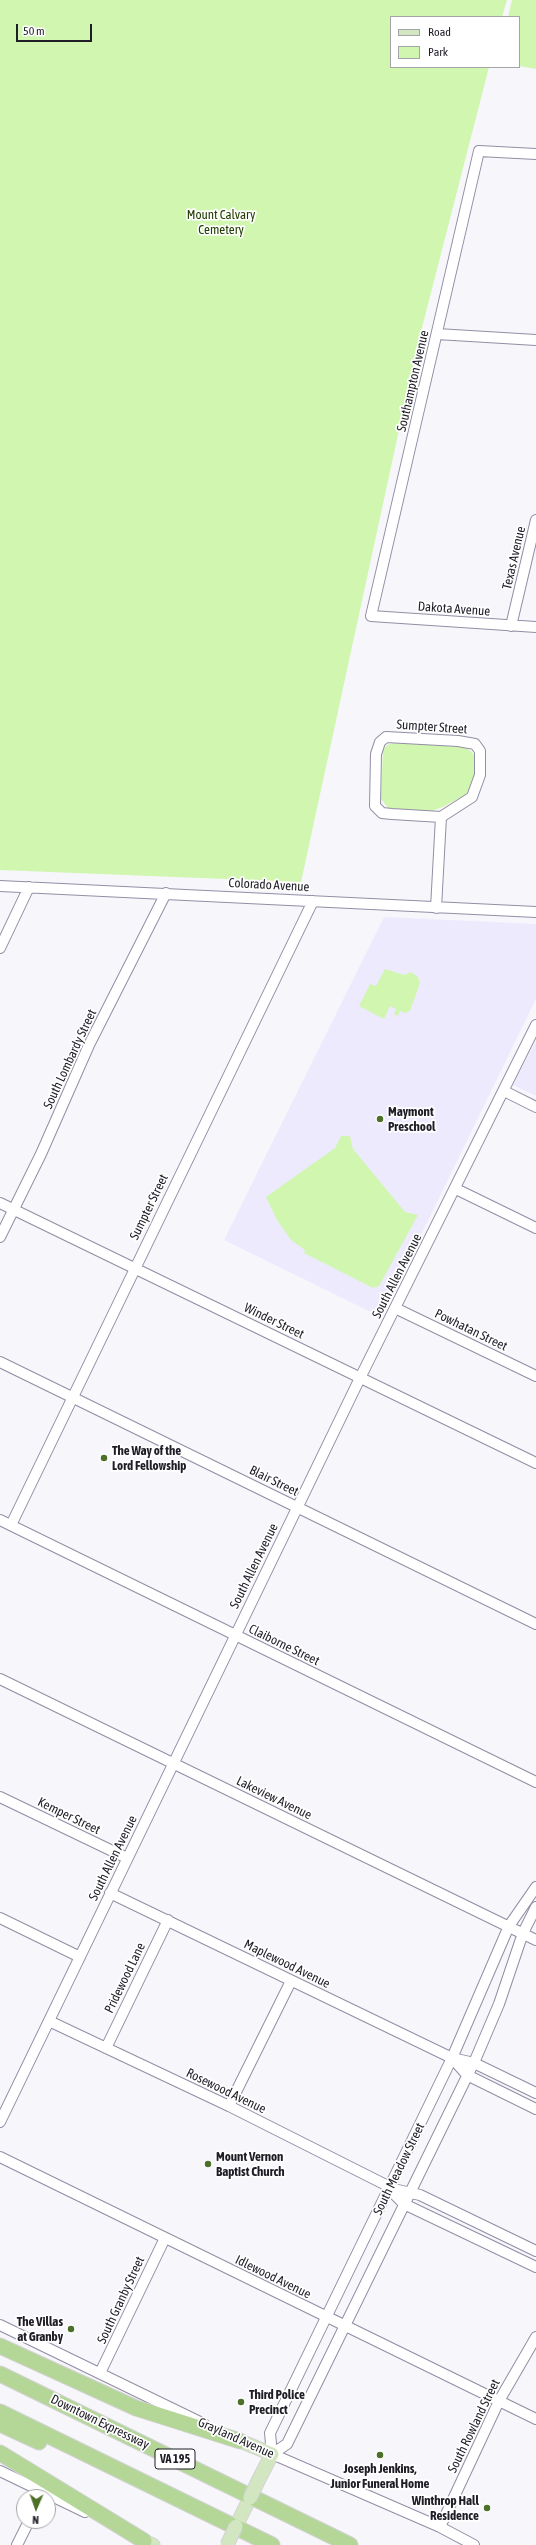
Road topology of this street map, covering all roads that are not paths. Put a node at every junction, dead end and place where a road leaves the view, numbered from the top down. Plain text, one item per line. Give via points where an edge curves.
1 (536, 154) edge
2 (437, 334) junction
3 (536, 340) edge
4 (536, 520) edge
5 (370, 616) joint
6 (511, 626) junction
7 (536, 627) edge
8 (441, 818) junction
9 (0, 886) edge
10 (29, 887) junction
11 (166, 893) junction
12 (313, 901) junction
13 (436, 908) junction
14 (536, 912) edge
15 (0, 948) edge
16 (536, 1025) edge
17 (504, 1091) junction
18 (536, 1107) edge
19 (456, 1189) junction
20 (0, 1203) edge
21 (13, 1210) junction
22 (536, 1228) edge
23 (0, 1237) edge
24 (134, 1268) junction
25 (395, 1308) junction
26 (0, 1362) edge
27 (536, 1376) edge
28 (360, 1378) junction
29 (71, 1397) junction
30 (536, 1463) edge
31 (297, 1508) junction
32 (0, 1520) edge
33 (11, 1525) junction
34 (536, 1624) edge
35 (235, 1636) junction
36 (0, 1680) edge
37 (173, 1763) junction
38 (536, 1782) edge
39 (0, 1797) edge
40 (127, 1858) junction
41 (536, 1887) edge
42 (110, 1893) junction
43 (536, 1907) edge
44 (0, 1918) edge
45 (168, 1920) junction
46 (509, 1926) junction
47 (523, 1933) junction
48 (536, 1940) edge
49 (80, 1957) junction
50 (291, 1981) junction
51 (49, 2021) junction
52 (106, 2048) junction
53 (452, 2058) junction
54 (474, 2063) junction
55 (467, 2075) junction
56 (536, 2093) edge
57 (228, 2106) junction
58 (536, 2109) edge
59 (0, 2122) edge
60 (0, 2157) edge
61 (389, 2188) junction
62 (410, 2192) junction
63 (404, 2204) junction
64 (165, 2238) junction
65 (536, 2251) edge
66 (536, 2267) edge
67 (326, 2317) junction
68 (0, 2325) edge
69 (344, 2326) junction
70 (536, 2337) edge
71 (0, 2346) edge
72 (100, 2373) junction
73 (0, 2374) edge
74 (499, 2401) junction
75 (0, 2412) edge
76 (536, 2419) edge
77 (0, 2424) edge
78 (240, 2441) junction
79 (0, 2453) edge
80 (272, 2454) junction
81 (0, 2471) edge
82 (152, 2486) junction
83 (33, 2489) edge
84 (56, 2500) edge
85 (440, 2527) junction
86 (25, 2529) edge
87 (148, 2543) edge
88 (17, 2545) edge
89 (227, 2545) edge
90 (272, 2545) edge
91 (350, 2545) edge
92 (474, 2545) edge

1 - 2 street, Southampton Avenue via 479,150
2 - 3 street
2 - 5 street, Southampton Avenue
4 - 6 street, Texas Avenue
5 - 6 street, Dakota Avenue
6 - 7 street, Dakota Avenue
8 - 8 street, Sumpter Street via 472,797 480,775 480,750 475,744 458,741 386,737 380,742 376,754 375,806 382,812 392,814
8 - 13 street
9 - 10 street, Colorado Avenue
10 - 11 street, Colorado Avenue
10 - 15 street
11 - 12 street, Colorado Avenue
11 - 21 street, South Lombardy Street via 89,1046
12 - 13 street, Colorado Avenue
12 - 24 street, Sumpter Street
13 - 14 street, Colorado Avenue
16 - 17 street, South Allen Avenue
17 - 18 street
17 - 19 street, South Allen Avenue
19 - 22 street
19 - 25 street, South Allen Avenue
20 - 21 street, Winder Street
21 - 23 street, South Lombardy Street
21 - 24 street, Winder Street
24 - 28 street, Winder Street
24 - 29 street, Sumpter Street
25 - 27 street, Powhatan Street
25 - 28 street, South Allen Avenue
26 - 29 street, Blair Street
28 - 30 street, Winder Street
28 - 31 street, South Allen Avenue
29 - 31 street, Blair Street
29 - 33 street, Sumpter Street
31 - 34 street, Blair Street
31 - 35 street, South Allen Avenue
32 - 33 street, Claiborne Street
33 - 35 street, Claiborne Street
35 - 37 street, South Allen Avenue
35 - 38 street, Claiborne Street
36 - 37 street, Lakeview Avenue
37 - 40 street, South Allen Avenue
37 - 46 street, Lakeview Avenue
39 - 40 street, Kemper Street
40 - 42 street, South Allen Avenue
41 - 46 street, South Meadow Street
42 - 45 street, Maplewood Avenue
42 - 49 street, South Allen Avenue
43 - 47 street, South Meadow Street
44 - 49 street
45 - 50 street, Maplewood Avenue
45 - 52 street, Pridewood Lane
46 - 47 street, Lakeview Avenue
46 - 53 street, South Meadow Street
47 - 48 street, Lakeview Avenue
47 - 54 street, South Meadow Street via 499,2004
49 - 51 street, South Allen Avenue
50 - 53 street, Maplewood Avenue
50 - 57 street
51 - 52 street, Rosewood Avenue
51 - 59 street, South Allen Avenue
52 - 57 street, Rosewood Avenue
53 - 54 street, Maplewood Avenue
53 - 55 street, Maplewood Avenue
53 - 61 street, South Meadow Street
54 - 55 street, South Meadow Street
54 - 56 street, Maplewood Avenue
55 - 58 street, Maplewood Avenue
55 - 62 street, South Meadow Street
57 - 61 street, Rosewood Avenue
60 - 64 street, Idlewood Avenue
61 - 62 street, Rosewood Avenue
61 - 63 street, Rosewood Avenue
61 - 67 street, South Meadow Street
62 - 63 street, South Meadow Street
62 - 65 street, Rosewood Avenue
63 - 66 street, Rosewood Avenue
63 - 69 street, South Meadow Street
64 - 67 street, Idlewood Avenue
64 - 72 street, South Granby Street
67 - 69 street, Idlewood Avenue
67 - 80 street, South Meadow Street via 270,2434
68 - 72 street, Grayland Avenue
69 - 74 street, Idlewood Avenue
69 - 80 street, South Meadow Street via 287,2444
70 - 74 street, South Rowland Street
71 - 78 highway via 136,2408
72 - 78 street, Grayland Avenue
73 - 91 highway, Downtown Expressway / VA 195
74 - 76 street, Idlewood Avenue
74 - 85 street, South Rowland Street
75 - 82 highway, VA 195
77 - 82 highway via 73,2457
78 - 80 main road, Grayland Avenue
79 - 87 highway
80 - 85 street, Grayland Avenue
80 - 89 main road, South Meadow Street, bridge
81 - 83 street
82 - 90 highway, VA 195
84 - 87 street
85 - 92 street, Grayland Avenue
86 - 88 street

